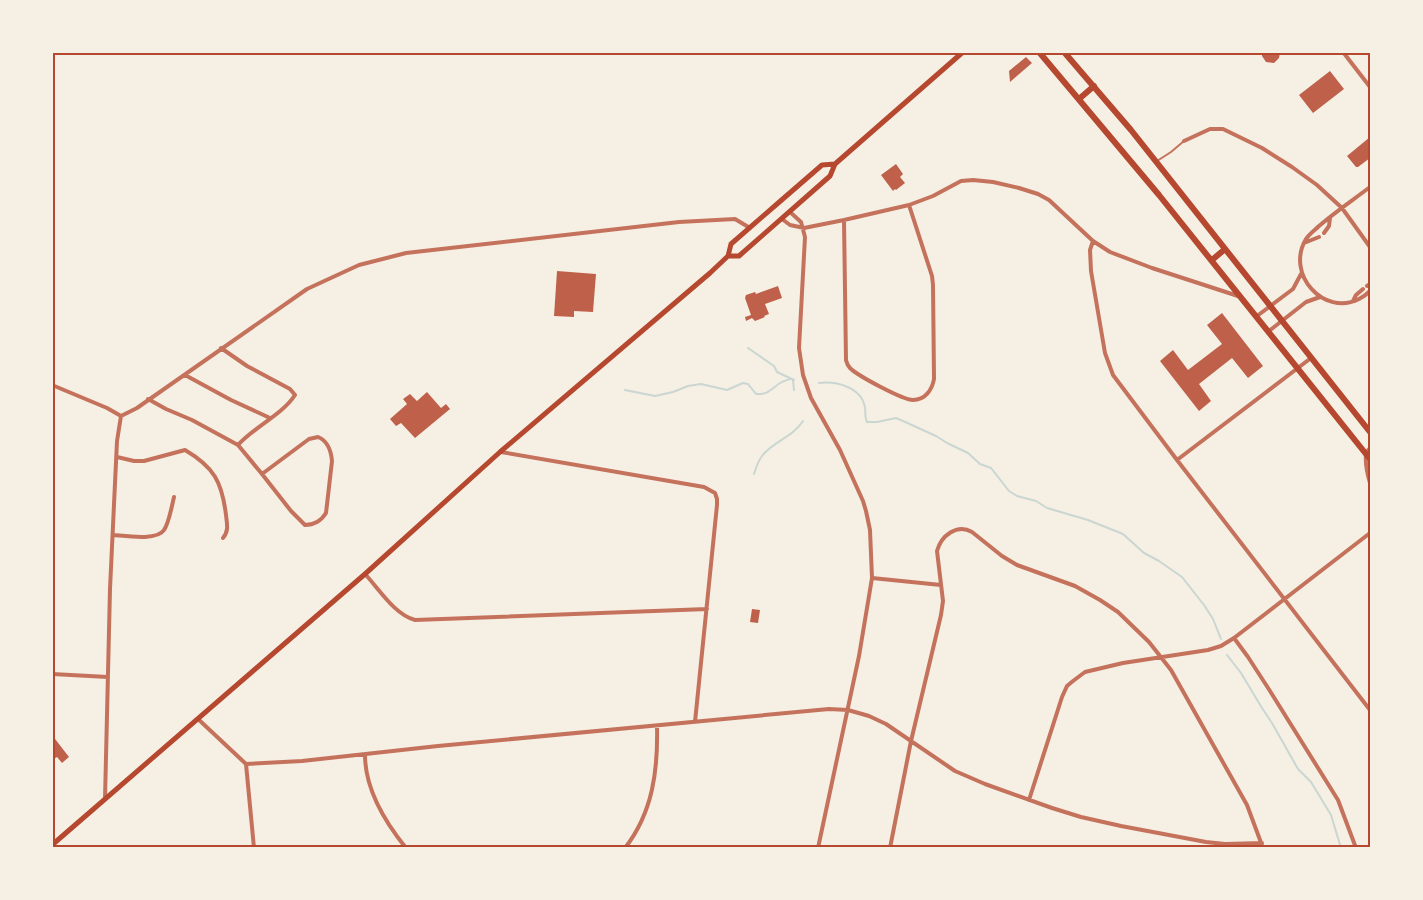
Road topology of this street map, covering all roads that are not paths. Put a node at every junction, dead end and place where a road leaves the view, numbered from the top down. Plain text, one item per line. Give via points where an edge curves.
1 (963, 52) edge
2 (1039, 52) edge
3 (1064, 52) edge
4 (1342, 52) edge
5 (1094, 86) junction
6 (1371, 87) edge
7 (1079, 99) junction
8 (1184, 141) joint
9 (1156, 162) junction
10 (835, 164) junction
11 (1371, 187) edge
12 (909, 205) junction
13 (1342, 208) junction
14 (790, 212) junction
15 (1330, 217) junction
16 (782, 219) junction
17 (844, 220) junction
18 (750, 228) junction
19 (804, 228) junction
20 (1093, 241) junction
21 (1304, 243) junction
22 (1371, 247) edge
23 (1225, 249) junction
24 (728, 256) junction
25 (1212, 260) junction
26 (1301, 274) junction
27 (1367, 286) edge
28 (1371, 291) edge
29 (1242, 297) junction
30 (1320, 297) junction
31 (1353, 301) junction
32 (1270, 306) junction
33 (1257, 316) junction
34 (1282, 321) junction
35 (1269, 331) junction
36 (221, 348) junction
37 (1312, 358) junction
38 (1298, 368) junction
39 (185, 374) junction
40 (52, 385) edge
41 (148, 399) junction
42 (121, 416) junction
43 (270, 418) junction
44 (1371, 432) edge
45 (238, 445) junction
46 (1368, 451) edge
47 (500, 452) junction
48 (117, 457) junction
49 (1371, 459) edge
50 (1177, 460) junction
51 (262, 474) junction
52 (1371, 483) edge
53 (174, 497) dead end
54 (1371, 534) edge
55 (113, 535) junction
56 (223, 538) dead end
57 (365, 574) junction
58 (872, 578) junction
59 (941, 585) junction
60 (1285, 599) junction
61 (707, 609) junction
62 (1234, 638) junction
63 (1162, 658) junction
64 (52, 674) edge
65 (108, 677) junction
66 (848, 710) junction
67 (1371, 710) edge
68 (197, 718) junction
69 (695, 722) junction
70 (657, 726) junction
71 (911, 741) junction
72 (365, 755) junction
73 (246, 764) junction
74 (105, 799) junction
75 (1029, 800) junction
76 (52, 845) edge
77 (1262, 845) edge
78 (254, 848) edge
79 (406, 848) edge
80 (625, 848) edge
81 (818, 848) edge
82 (890, 848) edge
83 (1356, 848) edge

1 - 10 main road
2 - 7 main road
3 - 5 main road
4 - 6 street
5 - 7 main road
5 - 9 main road
7 - 25 main road
8 - 9 lane
8 - 13 street via 1210,129 1223,129 1292,166
9 - 23 main road
10 - 14 main road via 830,176
10 - 18 main road via 822,165
11 - 13 street
12 - 17 street
12 - 17 street via 933,285 934,379 928,393 916,400 906,399 861,376 848,365
12 - 20 street via 962,181 993,182 1049,200
13 - 15 street
13 - 22 street
14 - 16 main road
14 - 19 street
15 - 21 street
15 - 21 street via 1322,235
16 - 19 street
16 - 24 main road via 739,256
17 - 19 street
18 - 24 main road via 731,244
18 - 36 street via 735,219 699,221 406,253 359,265 307,289
19 - 58 street via 799,348 803,375 867,511
20 - 29 street via 1128,260
20 - 50 street via 1093,280 1105,353 1113,375
21 - 26 street
23 - 25 main road
23 - 32 main road
24 - 47 main road
25 - 29 main road
26 - 30 street
26 - 32 street via 1293,289
27 - 31 street
28 - 31 street
29 - 33 main road
30 - 31 street via 1333,302
30 - 34 street via 1306,302
32 - 33 street
32 - 34 main road
33 - 35 main road
34 - 35 street
34 - 37 main road
35 - 38 main road
36 - 39 street
36 - 43 street via 294,392 289,403
37 - 38 street
37 - 44 main road
38 - 46 main road
38 - 50 street
39 - 41 street
39 - 43 street
40 - 42 street
41 - 42 street
41 - 45 street
42 - 48 street
43 - 45 street
45 - 51 street
46 - 49 main road
46 - 52 street via 1366,467
47 - 57 main road
47 - 61 street via 704,487 715,493
48 - 55 street
48 - 56 street via 144,461 185,450 200,459 212,471 225,502 227,532
50 - 60 street
51 - 51 street via 302,523 315,524 322,519 332,461 324,440 309,439
53 - 55 street via 166,527 159,535
54 - 60 street
55 - 65 street
57 - 61 street via 400,613 415,620
57 - 68 main road
58 - 59 street
58 - 66 street
59 - 63 street via 939,545 953,531 968,529 1017,565 1075,586 1100,600 1138,630
59 - 71 street via 939,623
60 - 62 street
60 - 67 street
61 - 69 street
62 - 63 street via 1208,650
62 - 83 street via 1338,800
63 - 75 street via 1098,668 1072,681 1058,708
63 - 77 street via 1246,805
64 - 65 street
65 - 74 street
66 - 69 street
66 - 71 street via 886,723
66 - 81 street
68 - 73 street
68 - 74 main road
69 - 70 street
70 - 72 street
70 - 80 street via 657,768 651,796
71 - 75 street via 955,771
71 - 82 street
72 - 73 street
72 - 79 street via 380,807
73 - 78 street
74 - 76 main road
75 - 77 street via 1081,817 1206,842

